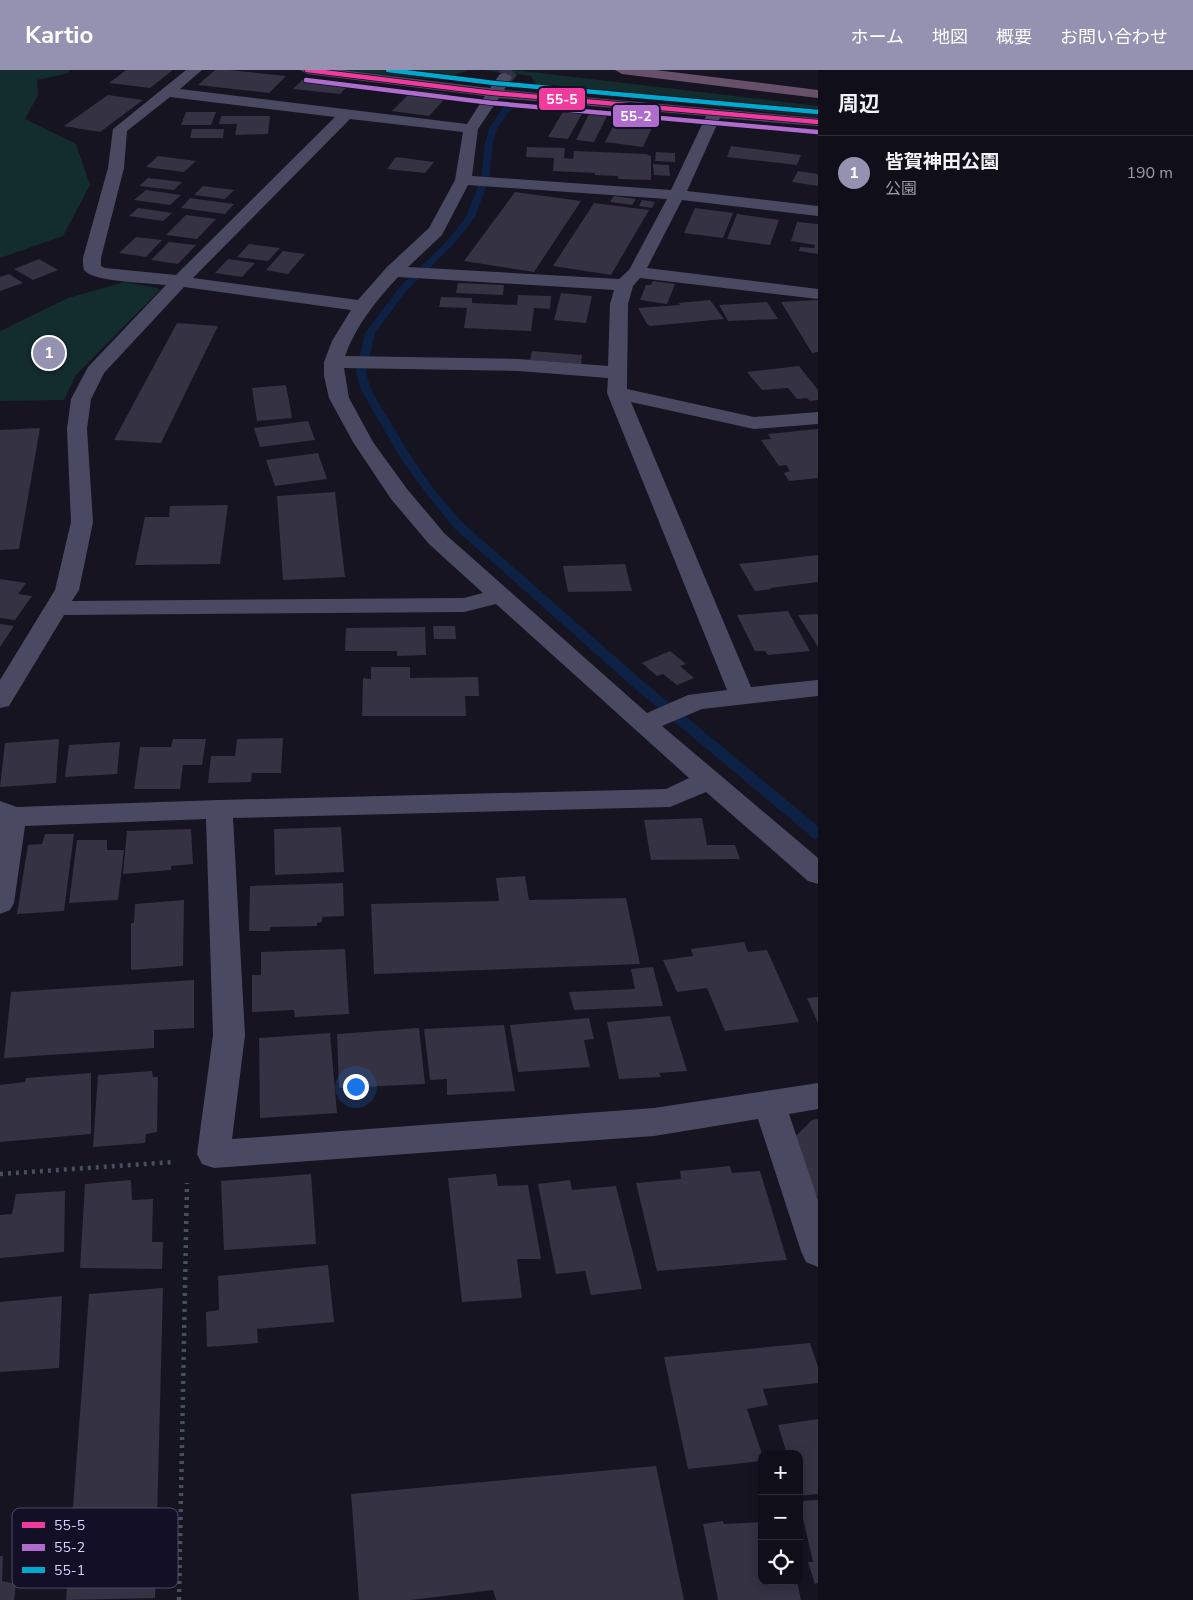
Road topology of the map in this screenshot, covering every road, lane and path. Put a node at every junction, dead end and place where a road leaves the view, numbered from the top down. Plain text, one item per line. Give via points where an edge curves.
1 (195, 70) edge
2 (307, 70) edge
3 (622, 70) edge
4 (737, 70) edge
5 (773, 74) dead end
6 (800, 78) dead end
7 (818, 80) edge
8 (496, 82) junction
9 (168, 92) junction
10 (818, 94) edge
11 (715, 112) junction
12 (345, 115) junction
13 (818, 122) edge
14 (471, 129) junction
15 (477, 181) junction
16 (676, 195) junction
17 (818, 211) edge
18 (410, 272) junction
19 (630, 279) junction
20 (180, 281) junction
21 (818, 294) edge
22 (362, 306) junction
23 (353, 362) junction
24 (617, 373) junction
25 (617, 393) junction
26 (818, 418) edge
27 (498, 596) junction
28 (56, 608) junction
29 (818, 688) edge
30 (742, 695) junction
31 (0, 700) edge
32 (663, 716) junction
33 (709, 779) junction
34 (219, 809) junction
35 (6, 813) edge
36 (818, 874) edge
37 (0, 903) edge
38 (818, 1096) edge
39 (768, 1104) junction
40 (201, 1158) junction
41 (0, 1174) edge
42 (818, 1251) edge
43 (179, 1600) edge

1 - 9 street
2 - 8 street
3 - 10 highway
4 - 5 highway
6 - 7 highway
8 - 11 street
8 - 14 street
9 - 12 street
9 - 20 street via 120,129 116,168 92,268 101,273
11 - 13 street
11 - 16 street
12 - 14 street
12 - 20 street
14 - 15 street
15 - 16 street
15 - 18 street via 436,231
16 - 17 street
16 - 19 street
18 - 19 street
18 - 22 street
19 - 21 street
19 - 24 street via 619,304
20 - 22 street
20 - 28 street via 96,371 82,399 77,429 82,522 67,590
22 - 23 street via 341,341
23 - 24 street via 519,365
23 - 27 street via 334,376 339,398 363,442 399,494 437,539
24 - 25 street
25 - 26 street via 754,424
25 - 30 street
27 - 28 street via 464,605
27 - 32 street
28 - 31 street
29 - 30 street
30 - 32 street via 698,701
32 - 33 street
33 - 34 street via 670,798
33 - 36 street
34 - 35 street
34 - 40 street via 229,1035
35 - 37 street
38 - 39 street
39 - 40 street via 654,1122
39 - 42 street
40 - 41 path
40 - 43 path

